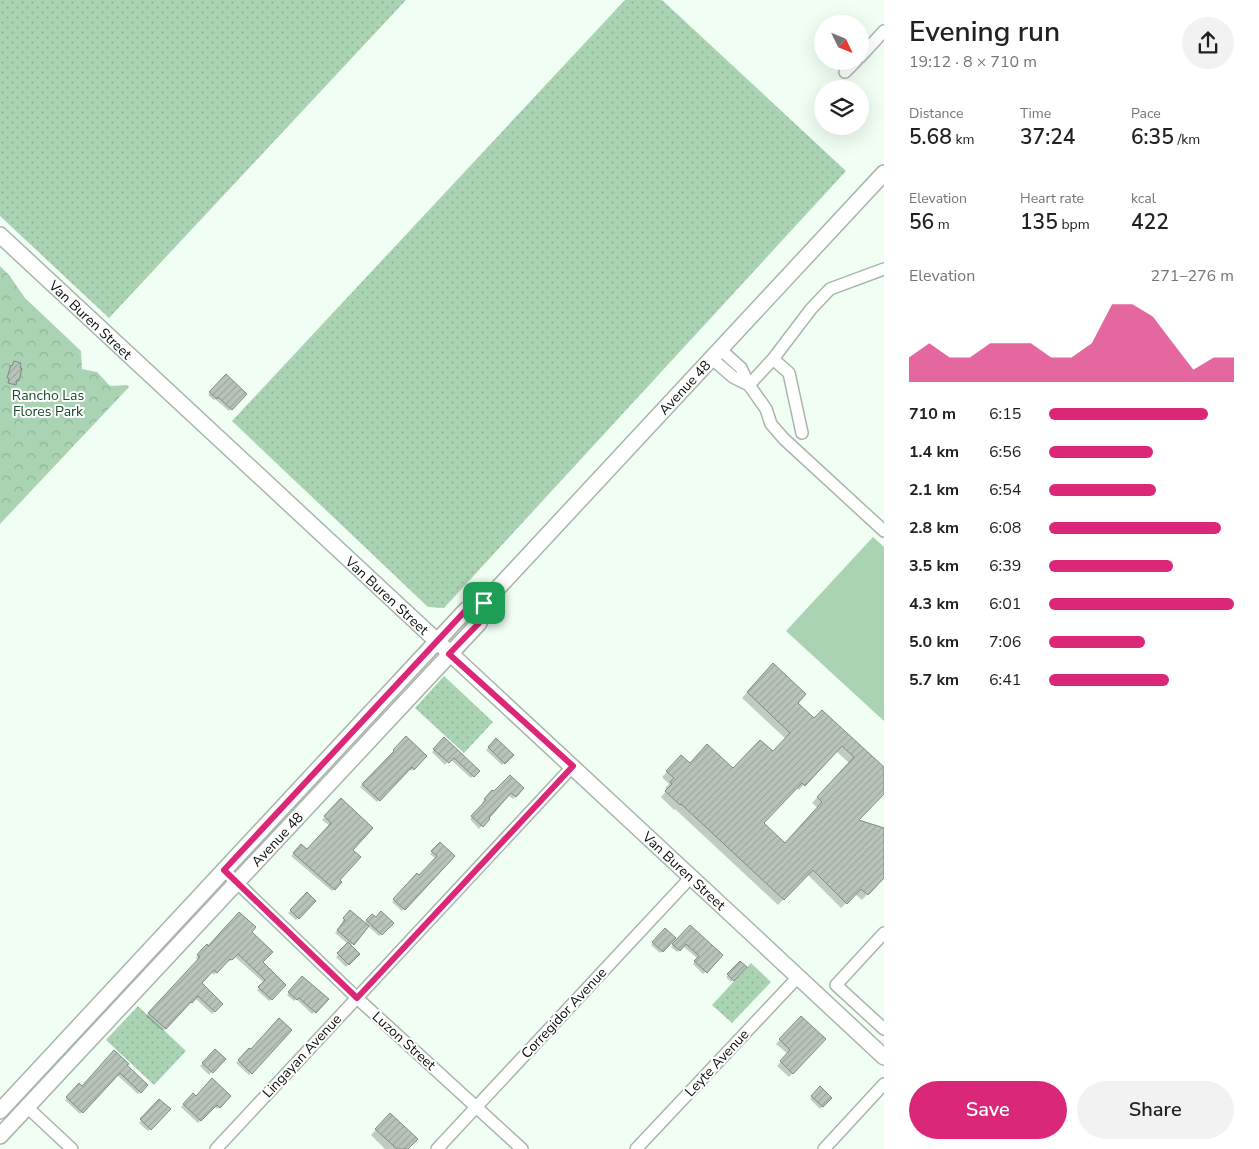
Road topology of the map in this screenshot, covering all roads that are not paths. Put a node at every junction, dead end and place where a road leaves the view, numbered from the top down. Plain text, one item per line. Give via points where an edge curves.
1 (884, 31) edge
2 (869, 47) edge
3 (884, 174) edge
4 (0, 235) edge
5 (884, 269) edge
6 (716, 353) junction
7 (774, 359) junction
8 (750, 385) junction
9 (802, 433) dead end
10 (884, 531) edge
11 (484, 603) junction
12 (436, 642) junction
13 (449, 654) junction
14 (573, 766) junction
15 (224, 870) junction
16 (691, 877) junction
17 (236, 882) junction
18 (884, 933) edge
19 (798, 976) junction
20 (110, 992) junction
21 (357, 998) junction
22 (884, 1029) edge
23 (884, 1057) edge
24 (884, 1084) edge
25 (27, 1107) junction
26 (476, 1107) junction
27 (0, 1111) edge
28 (0, 1136) edge
29 (72, 1149) edge
30 (216, 1149) edge
31 (437, 1149) edge
32 (522, 1149) edge
33 (636, 1149) edge
34 (824, 1149) edge

1 - 2 street
3 - 6 main road, Avenue 48
4 - 12 main road, Van Buren Street
5 - 7 street via 830,290
6 - 8 street via 741,368
6 - 11 main road, Avenue 48
7 - 8 street
7 - 9 street via 789,373
8 - 10 street via 766,409 771,424 784,439
11 - 12 main road, Avenue 48 via 466,610
11 - 13 main road, Avenue 48 via 479,623
12 - 13 main road, Van Buren Street
12 - 15 main road, Avenue 48
13 - 14 main road, Van Buren Street
13 - 17 main road, Avenue 48
14 - 16 main road, Van Buren Street
14 - 21 street, Lingayan Avenue
15 - 17 street, Luzon Street
15 - 20 main road, Avenue 48
16 - 19 main road, Van Buren Street
16 - 26 street, Corregidor Avenue
17 - 21 street, Luzon Street
17 - 25 main road, Avenue 48
18 - 22 street via 836,985
19 - 23 main road, Van Buren Street
19 - 33 street, Leyte Avenue
20 - 25 main road via 99,1015 27,1093 24,1098
20 - 27 main road, Avenue 48
21 - 26 street, Luzon Street
21 - 30 street, Lingayan Avenue
24 - 34 street
25 - 28 main road, Avenue 48
25 - 29 street
26 - 31 street, Corregidor Avenue
26 - 32 street, Luzon Street

